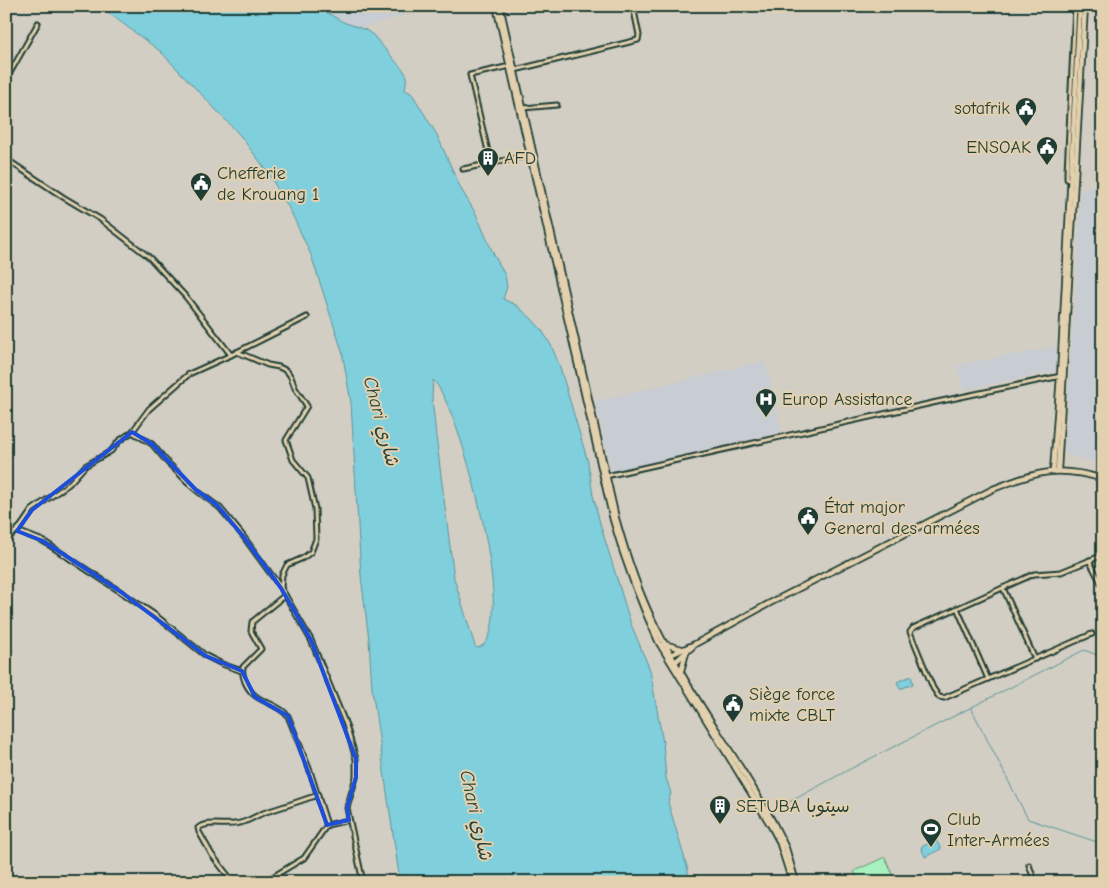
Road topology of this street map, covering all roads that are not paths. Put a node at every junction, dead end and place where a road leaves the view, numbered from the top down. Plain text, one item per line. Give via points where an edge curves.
1 (496, 6) edge
2 (500, 6) edge
3 (634, 6) edge
4 (1075, 6) edge
5 (1080, 6) edge
6 (1085, 6) edge
7 (38, 23) dead end
8 (512, 68) junction
9 (6, 80) edge
10 (557, 105) dead end
11 (523, 108) junction
12 (532, 155) junction
13 (6, 159) edge
14 (491, 164) junction
15 (463, 169) dead end
16 (1072, 182) junction
17 (307, 317) dead end
18 (236, 352) junction
19 (230, 355) junction
20 (1062, 376) junction
21 (132, 432) junction
22 (1056, 463) junction
23 (1056, 471) junction
24 (1046, 472) junction
25 (1066, 472) junction
26 (605, 476) junction
27 (1103, 479) edge
28 (17, 530) junction
29 (6, 541) edge
30 (1103, 555) edge
31 (1089, 560) junction
32 (1103, 587) edge
33 (281, 588) junction
34 (1003, 588) junction
35 (285, 595) junction
36 (957, 608) junction
37 (1092, 634) dead end
38 (664, 644) junction
39 (685, 651) junction
40 (669, 656) junction
41 (1035, 659) junction
42 (673, 664) junction
43 (242, 671) junction
44 (680, 671) junction
45 (988, 679) junction
46 (318, 795) junction
47 (349, 820) junction
48 (327, 826) junction
49 (1029, 865) dead end
50 (233, 882) edge
51 (264, 882) edge
52 (362, 882) edge
53 (792, 882) edge
54 (796, 882) edge
55 (1035, 882) edge

1 - 8 main road
2 - 8 main road
3 - 8 street via 638,40
4 - 16 street via 1067,172 1067,179
5 - 16 main road
6 - 16 main road
7 - 9 street
8 - 11 main road
8 - 12 main road
8 - 14 street via 470,76
10 - 11 street
11 - 12 main road
12 - 14 street
12 - 26 main road
13 - 19 street via 100,219 149,257 186,297
14 - 15 street
16 - 20 main road
17 - 18 street
18 - 19 street
18 - 33 street via 287,371 306,406 286,440 293,460 308,478 315,509 316,539 311,552 287,565
19 - 21 street via 189,374 149,409
20 - 22 main road
20 - 26 street
21 - 28 street via 32,510
21 - 33 street via 152,444 196,490 217,505
22 - 23 main road
22 - 24 main road
22 - 25 main road
23 - 24 main road
23 - 25 main road
24 - 39 main road via 1014,480 972,499 770,603
25 - 27 main road
26 - 38 main road via 634,576
26 - 40 main road via 626,565 646,616
28 - 29 street
28 - 43 street via 43,541 121,592 206,656
30 - 31 street
31 - 32 street
31 - 34 street via 1060,572 1034,574
33 - 35 street
34 - 36 street
34 - 41 street
35 - 43 street via 252,622 251,631 261,649
35 - 47 street via 318,654 352,741 357,773 347,808
36 - 45 street
36 - 45 street via 910,632 933,688 939,698 944,698
37 - 41 street
38 - 39 main road
38 - 40 main road
39 - 40 main road
39 - 42 main road
39 - 44 main road
40 - 42 main road
41 - 45 street
42 - 44 main road
42 - 53 main road via 771,826
43 - 46 street via 247,687 255,697 288,716
44 - 54 main road via 774,824 786,848
46 - 48 street
46 - 50 street via 241,823 209,824 198,828 212,855
47 - 48 street
47 - 52 street
48 - 51 street via 304,858
49 - 55 street

